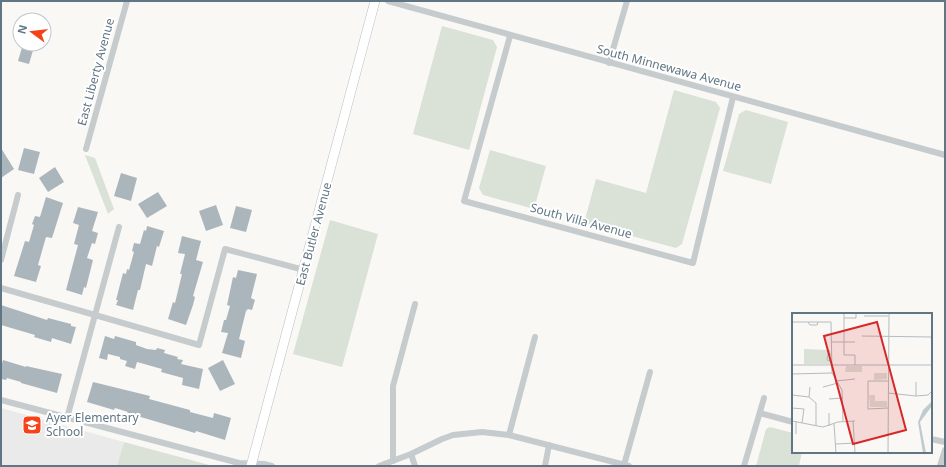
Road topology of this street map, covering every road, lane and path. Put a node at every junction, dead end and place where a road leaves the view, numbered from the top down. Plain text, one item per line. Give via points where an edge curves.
1 (127, 1) edge
2 (375, 1) edge
3 (388, 1) edge
4 (627, 1) edge
5 (510, 36) junction
6 (609, 63) junction
7 (733, 97) junction
8 (86, 149) dead end
9 (945, 155) edge
10 (18, 195) dead end
11 (119, 227) dead end
12 (1, 260) edge
13 (304, 270) junction
14 (1, 288) edge
15 (415, 304) dead end
16 (95, 314) junction
17 (535, 337) dead end
18 (650, 372) dead end
19 (764, 398) dead end
20 (1, 400) edge
21 (760, 412) junction
22 (67, 418) junction
23 (792, 422) edge
24 (509, 435) junction
25 (932, 439) edge
26 (945, 442) edge
27 (549, 445) junction
28 (945, 450) edge
29 (410, 454) junction
30 (393, 461) junction
31 (252, 465) edge
32 (626, 465) edge
33 (272, 466) edge
34 (379, 466) edge
35 (415, 466) edge
36 (545, 466) edge
37 (744, 466) edge
38 (940, 466) edge

1 - 8 street, East Liberty Avenue
2 - 13 street, East Butler Avenue
3 - 5 street, South Minnewawa Avenue
4 - 6 street
5 - 6 street, South Minnewawa Avenue
5 - 7 street, South Villa Avenue via 464,201 693,262
6 - 7 street, South Minnewawa Avenue
7 - 9 street, South Minnewawa Avenue
10 - 12 street
11 - 16 street
13 - 16 street via 225,249 199,345
13 - 31 street, East Butler Avenue
14 - 16 street
15 - 30 street via 393,386
16 - 22 street
17 - 24 street
18 - 32 street
19 - 21 street
20 - 22 street
21 - 23 street
21 - 37 street
22 - 31 street
24 - 27 street
24 - 29 street via 482,432 453,435
25 - 26 street
27 - 32 street
27 - 36 street
28 - 38 street
29 - 30 street
29 - 35 street
30 - 34 street
31 - 33 street

